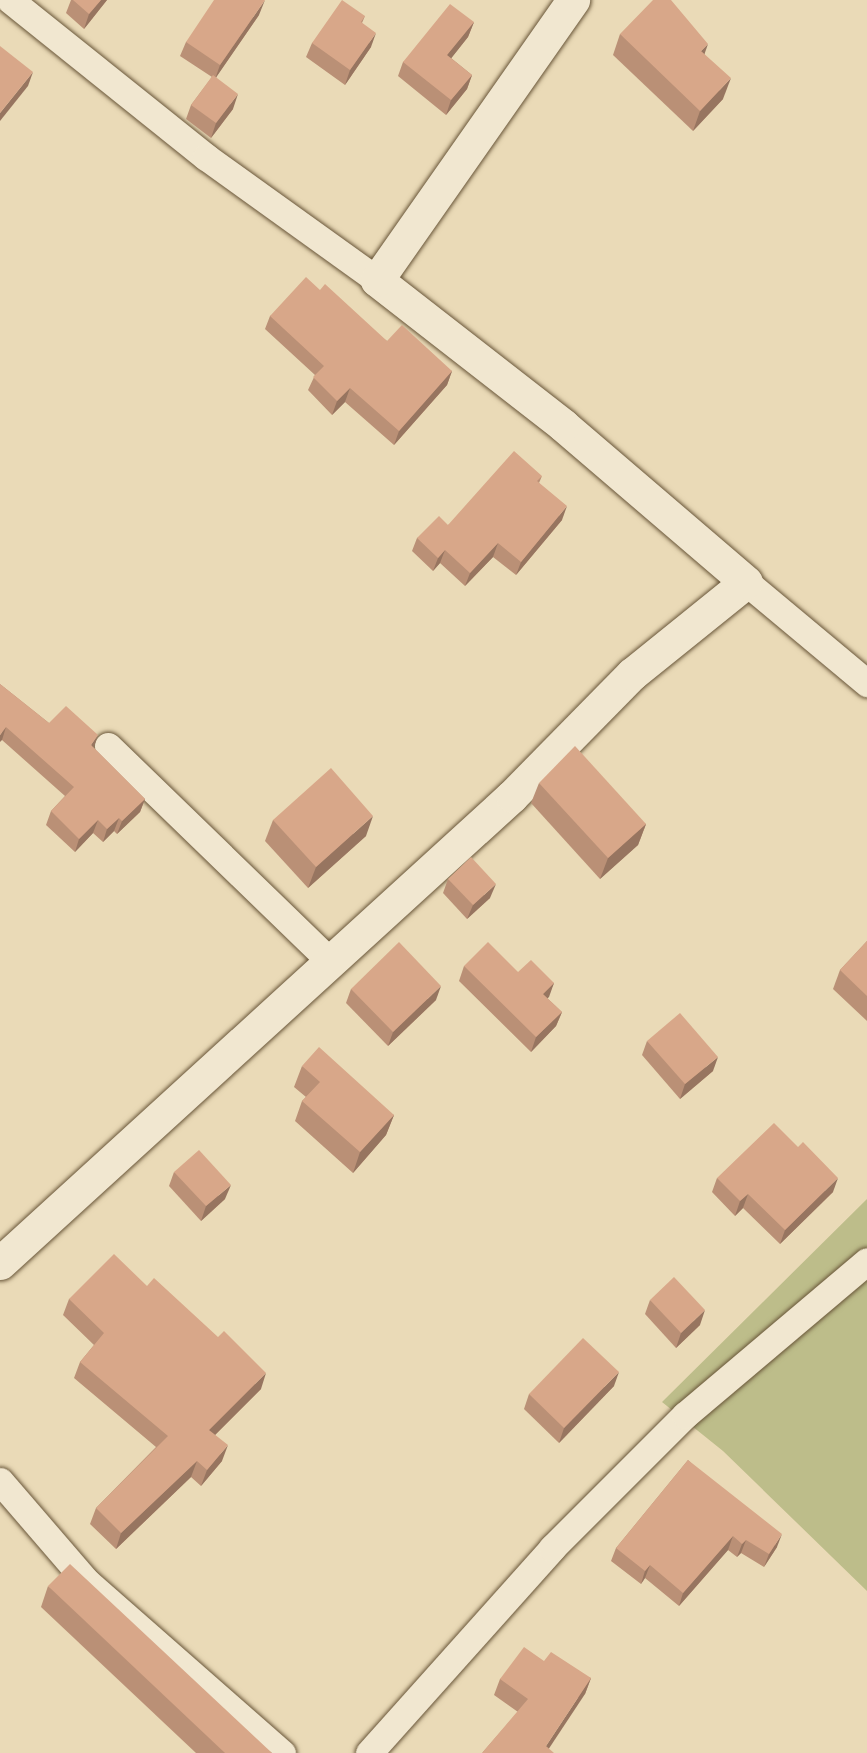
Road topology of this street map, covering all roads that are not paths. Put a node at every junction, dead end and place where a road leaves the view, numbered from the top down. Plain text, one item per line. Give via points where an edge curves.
1 (10, 0) edge
2 (573, 0) edge
3 (377, 280) junction
4 (746, 582) junction
5 (867, 683) edge
6 (108, 746) dead end
7 (329, 960) junction
8 (867, 1261) edge
9 (0, 1263) edge
10 (0, 1481) edge
11 (282, 1753) edge
12 (369, 1753) edge

1 - 3 street via 206,157
2 - 3 street
3 - 4 street via 563,425
4 - 5 street
4 - 7 street via 632,674 512,796
6 - 7 street
7 - 9 street
8 - 12 street via 685,1415 552,1548
10 - 11 street via 86,1581

